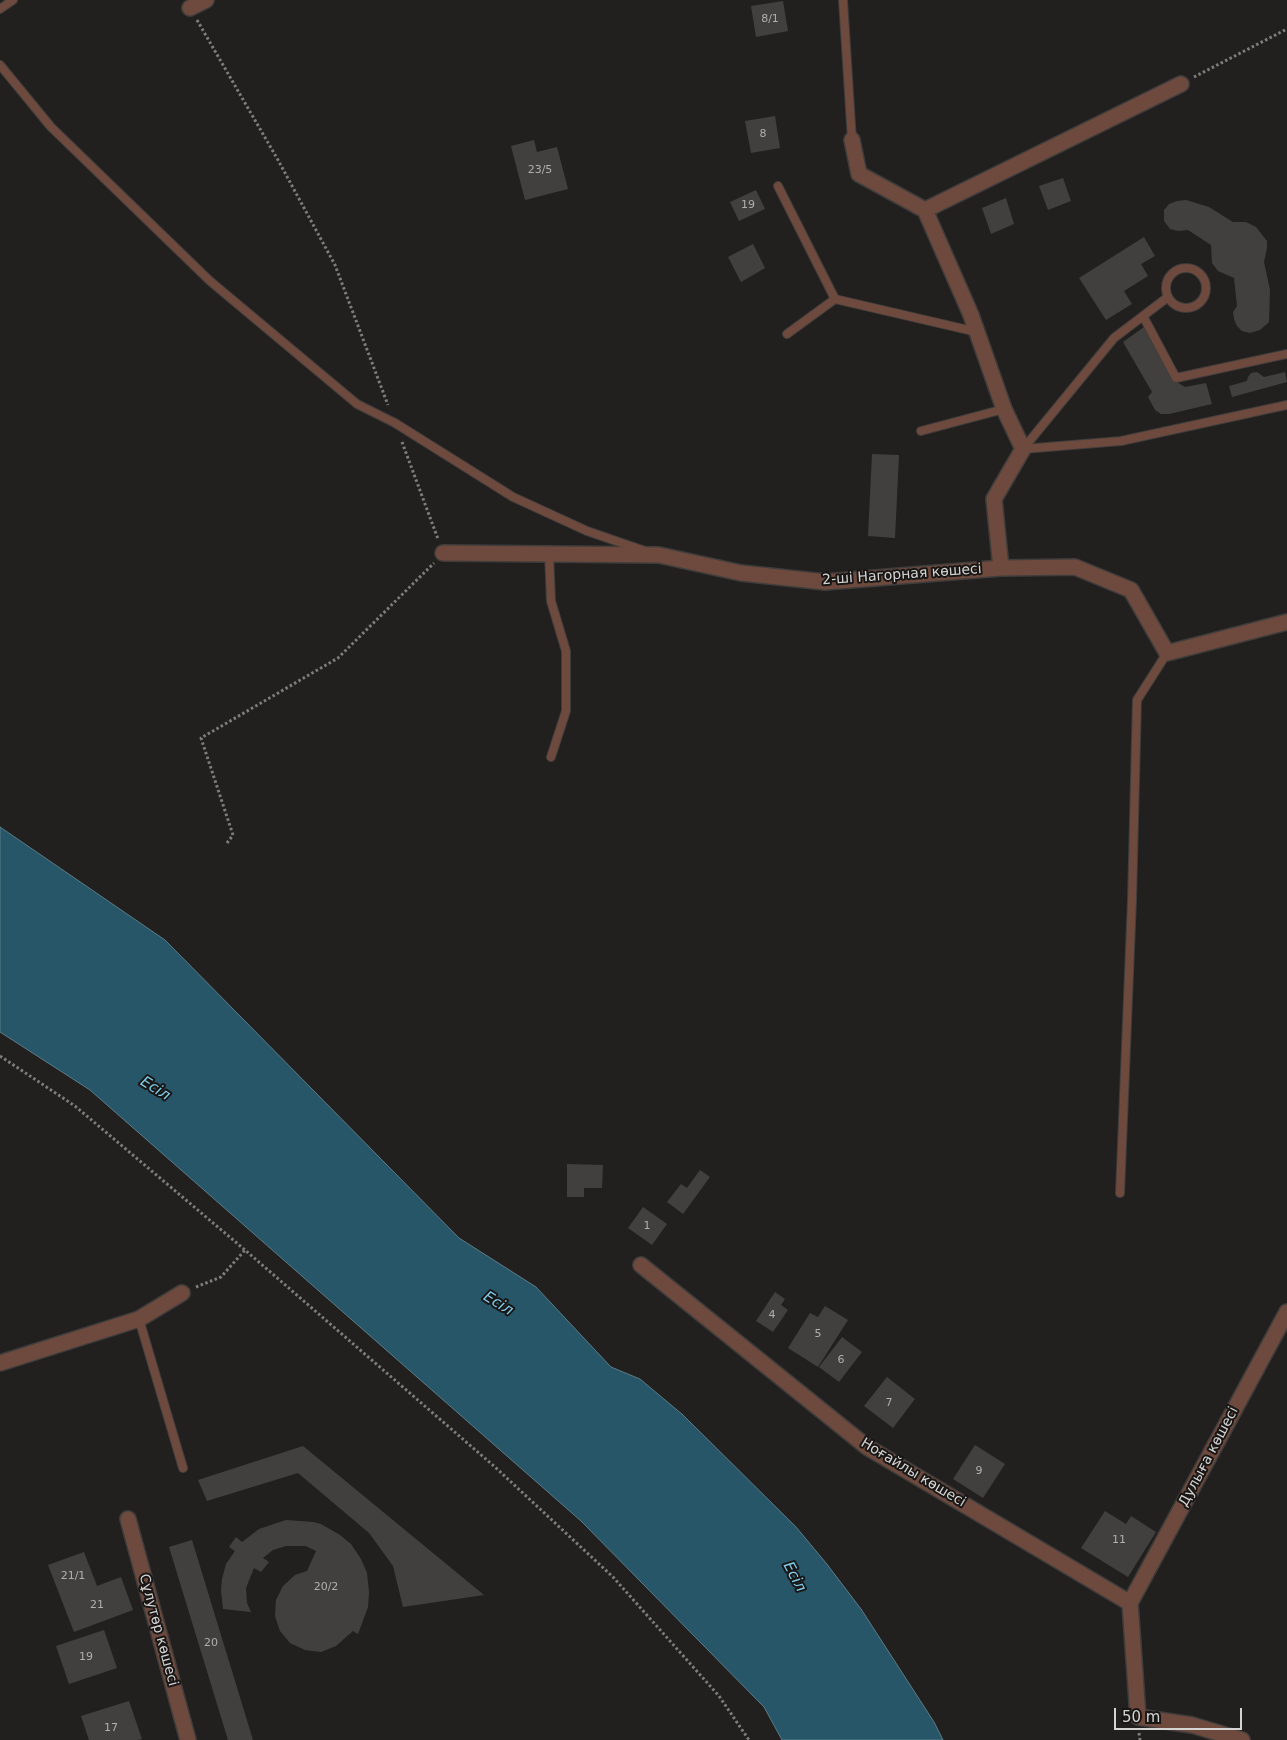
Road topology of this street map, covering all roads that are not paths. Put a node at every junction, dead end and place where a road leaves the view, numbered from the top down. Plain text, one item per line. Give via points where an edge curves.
1 (13, 0) edge
2 (206, 0) edge
3 (844, 0) edge
4 (190, 8) road end
5 (0, 9) edge
6 (0, 65) edge
7 (1181, 84) road end
8 (852, 140) joint
9 (778, 186) dead end
10 (925, 210) junction
11 (1168, 297) junction
12 (836, 299) junction
13 (1143, 316) junction
14 (977, 332) junction
15 (787, 334) dead end
16 (1287, 354) edge
17 (1287, 405) edge
18 (1004, 409) junction
19 (921, 431) dead end
20 (1023, 449) junction
21 (443, 553) road end
22 (549, 554) junction
23 (659, 555) junction
24 (1001, 568) junction
25 (1287, 622) edge
26 (1167, 653) junction
27 (551, 757) dead end
28 (1120, 1193) dead end
29 (641, 1265) dead end
30 (182, 1293) road end
31 (1287, 1312) edge
32 (139, 1319) junction
33 (0, 1363) edge
34 (183, 1468) dead end
35 (128, 1519) dead end
36 (1130, 1603) junction
37 (188, 1740) edge
38 (1242, 1740) edge

1 - 5 lane
2 - 4 street
3 - 8 lane
6 - 23 lane via 51,127 210,281 357,404 394,423 513,497 587,531
7 - 10 street
8 - 10 street via 859,174
9 - 12 lane
10 - 14 street
11 - 11 lane via 1168,277 1178,269 1192,268 1203,276 1207,288 1197,305 1184,308
11 - 13 lane
12 - 14 lane
12 - 15 lane
13 - 16 lane via 1176,378
13 - 20 lane via 1114,338
14 - 18 street
17 - 20 lane via 1121,441
18 - 19 lane
18 - 20 street
20 - 24 street via 994,499
21 - 22 street, 2-ші Нагорная көшесі
22 - 23 street, 2-ші Нагорная көшесі
22 - 27 lane via 551,601 566,651 566,711
23 - 24 street, 2-ші Нагорная көшесі via 742,573 825,582
24 - 26 street, 2-ші Нагорная көшесі via 1075,567 1131,590
25 - 26 street
26 - 28 lane via 1137,700
29 - 36 street, Ноғайлы көшесі via 866,1447
30 - 32 street
31 - 36 street, Дулыға көшесі
32 - 33 street
32 - 34 lane
35 - 37 street, Сұлутөр көшесі
36 - 38 street via 1138,1717 1192,1725

